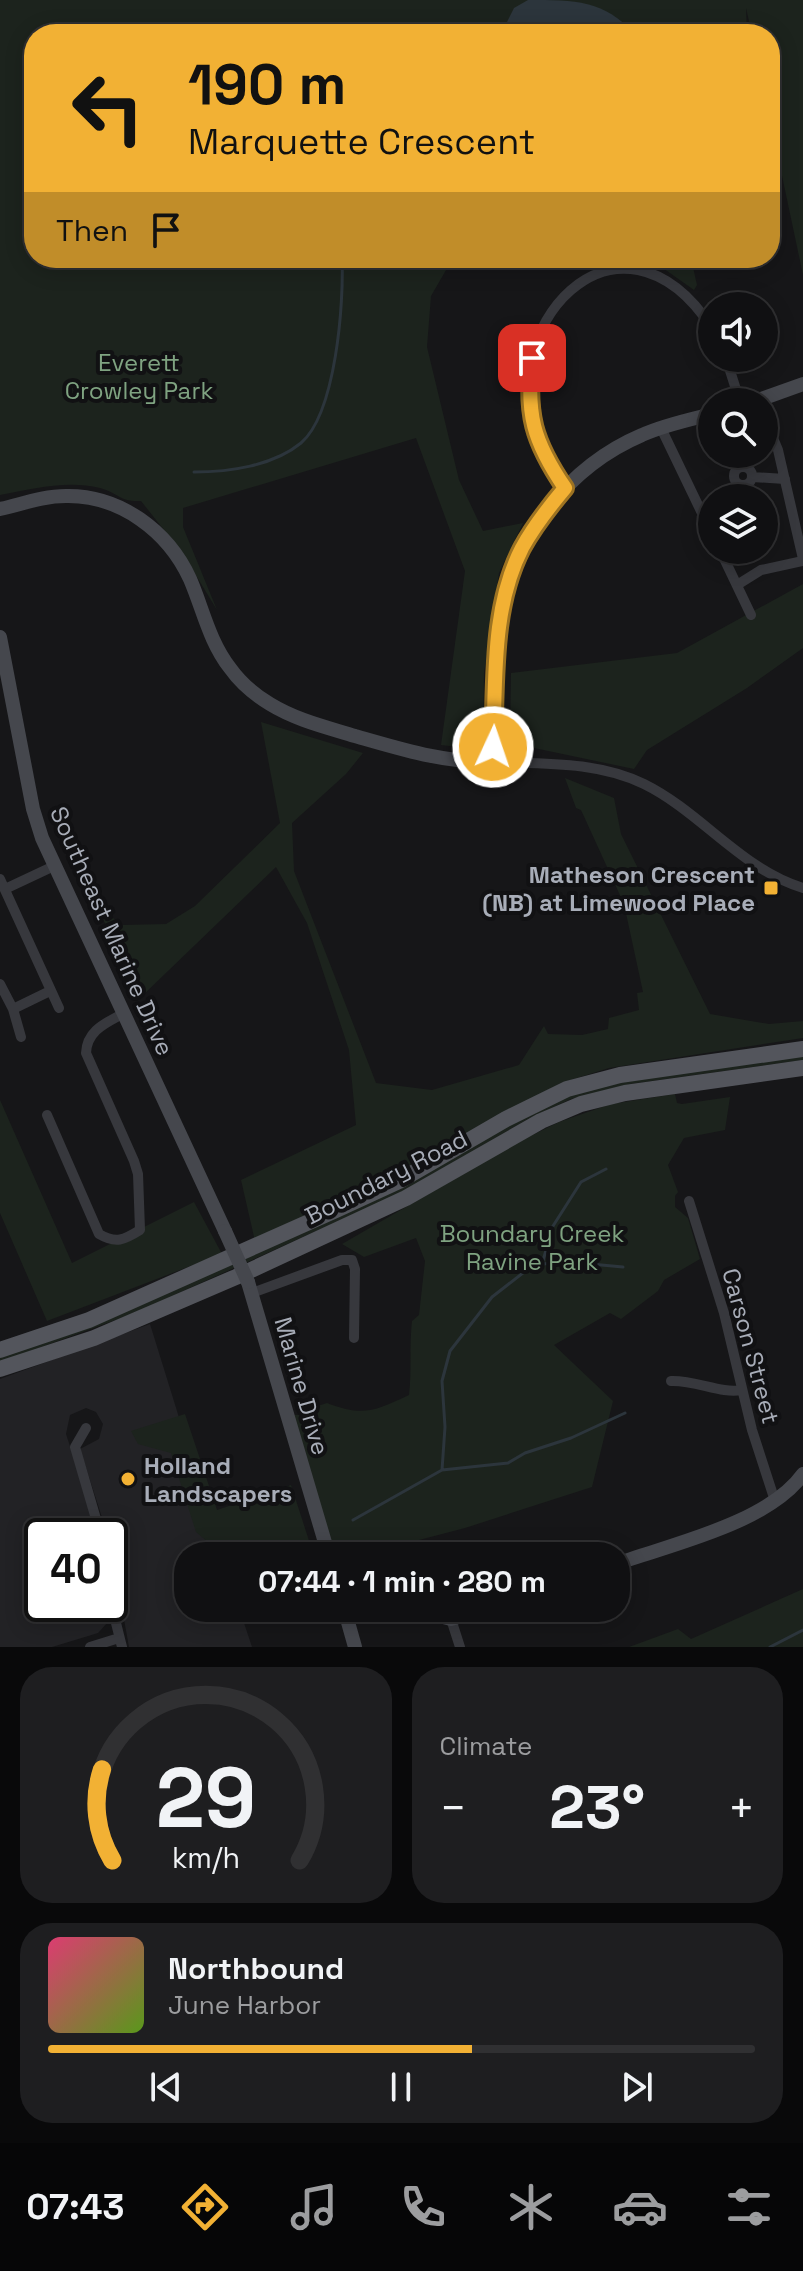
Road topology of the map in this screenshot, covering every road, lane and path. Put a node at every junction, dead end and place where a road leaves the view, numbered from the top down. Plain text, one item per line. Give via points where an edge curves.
1 (698, 310) edge
2 (803, 384) edge
3 (778, 393) edge
4 (698, 418) edge
5 (661, 428) junction
6 (778, 450) edge
7 (752, 477) dead end
8 (785, 479) junction
9 (565, 488) junction
10 (698, 505) edge
11 (0, 509) edge
12 (803, 560) edge
13 (727, 564) edge
14 (737, 585) junction
15 (751, 615) dead end
16 (0, 637) edge
17 (492, 762) junction
18 (54, 866) junction
19 (2, 884) edge
20 (803, 888) edge
21 (0, 984) edge
22 (50, 991) junction
23 (59, 1008) dead end
24 (13, 1009) junction
25 (124, 1013) junction
26 (21, 1037) dead end
27 (803, 1049) edge
28 (803, 1068) edge
29 (47, 1115) dead end
30 (689, 1201) dead end
31 (225, 1231) joint
32 (250, 1288) junction
33 (354, 1338) dead end
34 (0, 1350) edge
35 (0, 1369) edge
36 (671, 1381) dead end
37 (741, 1390) junction
38 (86, 1428) dead end
39 (803, 1474) edge
40 (775, 1501) junction
41 (96, 1518) edge
42 (325, 1542) edge
43 (630, 1559) edge
44 (115, 1622) edge
45 (348, 1622) edge
46 (452, 1622) edge
47 (120, 1642) edge
48 (90, 1647) edge
49 (355, 1647) edge
50 (460, 1647) edge

1 - 9 street via 668,281 627,268 586,278 552,310 539,332 528,393 542,452
2 - 3 street
4 - 5 street
5 - 9 street via 598,459
5 - 10 street
6 - 8 street
7 - 8 street
8 - 12 street
9 - 17 street via 541,517 509,582 497,644
11 - 17 street via 65,496 126,510 173,551 190,579 216,648 253,693 290,715 428,757
12 - 14 street via 761,570
13 - 14 street
14 - 15 street
16 - 18 street, Southeast Marine Drive via 33,809
17 - 20 street via 591,767 621,774 667,798 777,879
18 - 19 street
18 - 25 street, Southeast Marine Drive
19 - 22 street
21 - 24 street
22 - 23 street
22 - 24 street
24 - 26 street
25 - 29 street via 97,1027 86,1042 86,1053 138,1174 140,1230 123,1240 99,1234
25 - 31 street, Southeast Marine Drive
27 - 34 main road, Boundary Road via 620,1075 567,1089 399,1181 89,1320
28 - 35 main road, Boundary Road via 581,1104 406,1198 236,1277 94,1338
30 - 37 street, Carson Street via 724,1313
31 - 32 street, Marine Drive, bridge
32 - 33 street via 352,1260
32 - 42 street, Marine Drive
36 - 37 street
37 - 40 street, Carson Street
38 - 41 street via 75,1447
39 - 40 street
40 - 43 street via 745,1519
44 - 47 street
45 - 49 street
46 - 50 street
47 - 48 street

